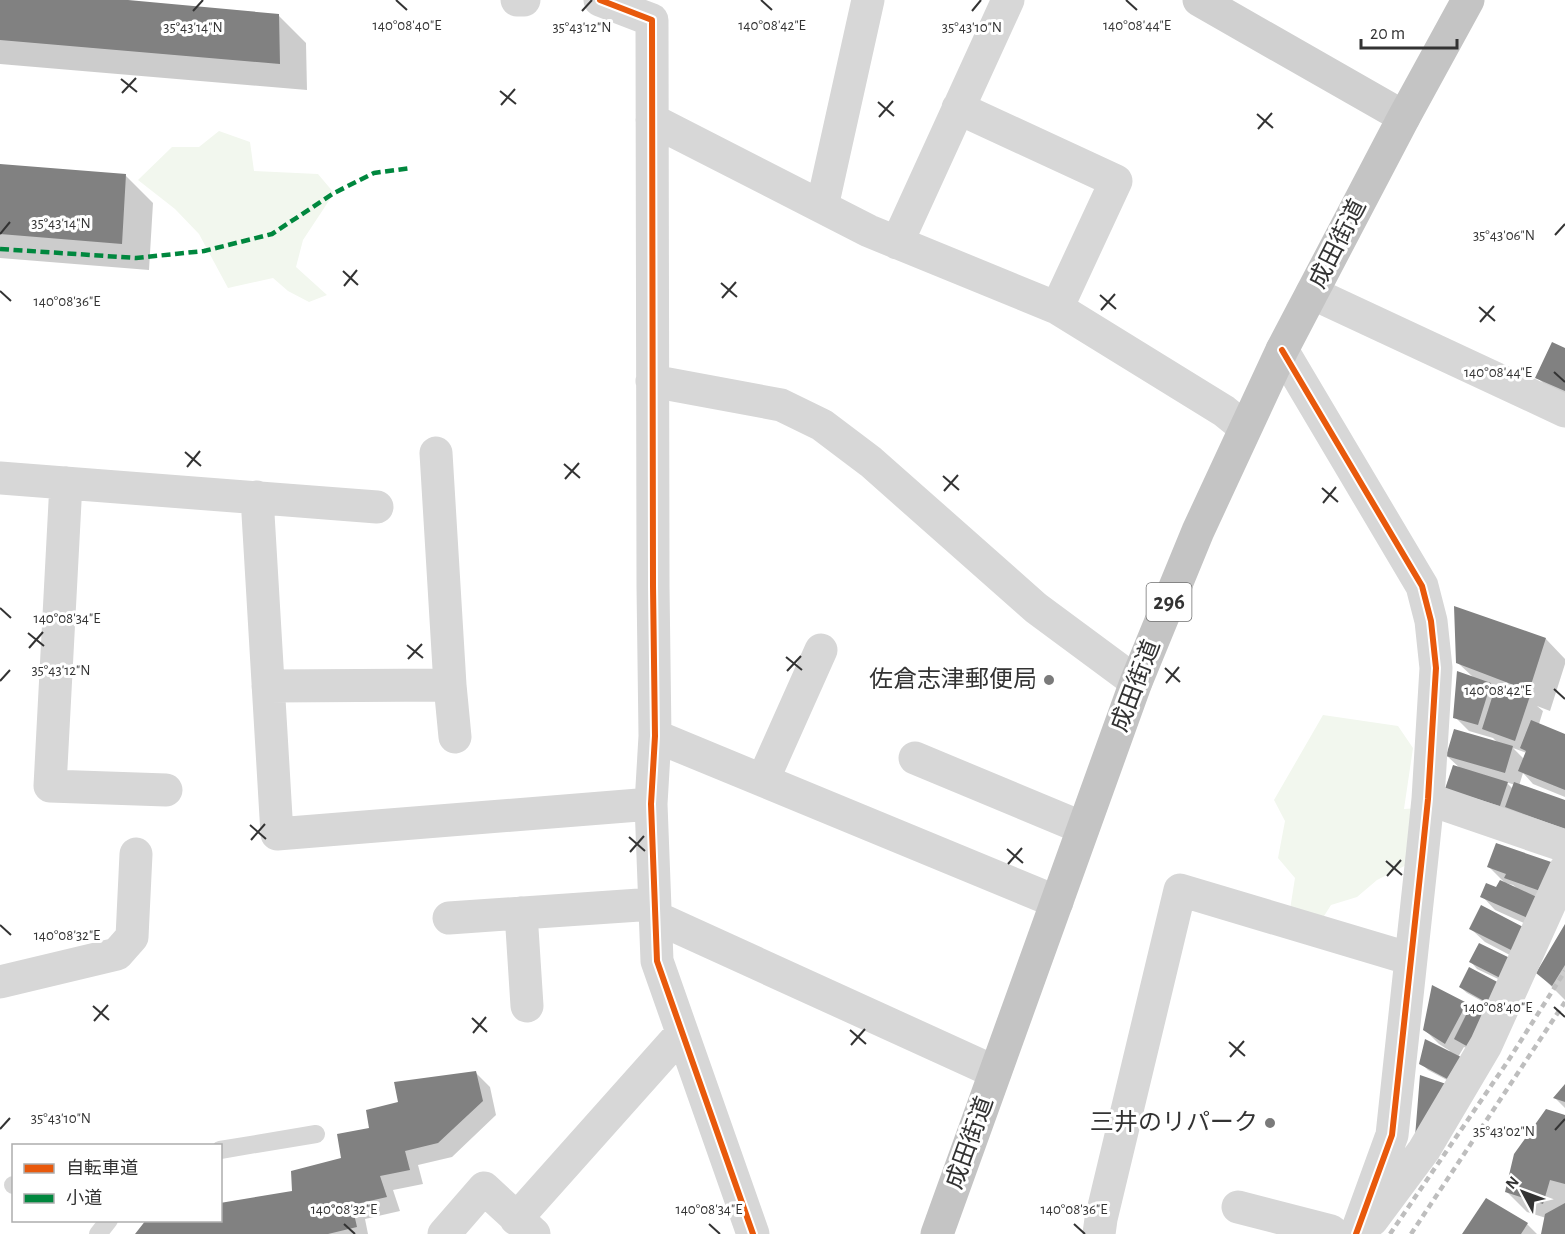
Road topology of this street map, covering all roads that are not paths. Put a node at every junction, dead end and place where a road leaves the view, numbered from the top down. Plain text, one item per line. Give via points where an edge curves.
1 (517, 0) edge
2 (524, 0) edge
3 (600, 0) edge
4 (867, 0) edge
5 (1008, 0) edge
6 (1199, 0) edge
7 (1468, 0) edge
8 (958, 108) junction
9 (1404, 117) junction
10 (652, 120) junction
11 (822, 207) junction
12 (897, 243) junction
13 (1312, 293) junction
14 (1057, 308) junction
15 (1282, 350) junction
16 (652, 381) junction
17 (1565, 411) edge
18 (1245, 428) junction
19 (436, 453) dead end
20 (0, 478) edge
21 (66, 483) junction
22 (257, 497) junction
23 (377, 507) dead end
24 (821, 650) dead end
25 (1136, 682) junction
26 (450, 685) junction
27 (268, 686) junction
28 (655, 736) junction
29 (455, 737) dead end
30 (915, 758) dead end
31 (763, 780) junction
32 (166, 790) dead end
33 (1428, 799) junction
34 (651, 804) junction
35 (1083, 828) junction
36 (1565, 846) edge
37 (136, 854) dead end
38 (1565, 870) edge
39 (1057, 902) junction
40 (655, 910) junction
41 (521, 913) junction
42 (449, 918) dead end
43 (1411, 959) junction
44 (0, 982) edge
45 (527, 1006) dead end
46 (682, 1033) junction
47 (995, 1072) junction
48 (316, 1134) dead end
49 (222, 1150) edge
50 (1238, 1207) dead end
51 (108, 1222) edge
52 (525, 1226) edge
53 (98, 1234) edge
54 (444, 1234) edge
55 (753, 1234) edge
56 (937, 1234) edge
57 (1099, 1234) edge
58 (1334, 1234) edge
59 (1356, 1234) edge
60 (1362, 1234) edge

1 - 2 street
3 - 10 street via 652,20
4 - 11 street
5 - 8 street
6 - 9 street
7 - 9 highway, 成田街道 / 296
8 - 12 street
8 - 14 street via 1116,181
9 - 13 highway, 成田街道 / 296
10 - 11 street
10 - 16 street
11 - 12 street
12 - 14 street
13 - 15 highway, 成田街道 / 296
13 - 17 street
14 - 18 street via 1224,411
15 - 18 highway, 成田街道 / 296
15 - 33 street via 1422,586 1436,668
16 - 25 street via 781,405 822,425 870,462 1036,609
16 - 28 street
18 - 25 highway, 成田街道 / 296
19 - 26 street
20 - 21 street
21 - 22 street
21 - 32 street via 51,786
22 - 23 street
22 - 27 street
24 - 31 street
25 - 35 highway, 成田街道 / 296
26 - 27 street
26 - 29 street
27 - 34 street via 277,834
28 - 31 street
28 - 34 street
30 - 35 street
31 - 39 street
33 - 36 street
33 - 43 street
34 - 40 street
35 - 39 highway, 成田街道 / 296
37 - 44 street via 132,937 117,954
38 - 60 street via 1486,1046 1424,1150
39 - 47 highway, 成田街道 / 296
40 - 41 street
40 - 46 street via 657,960
40 - 47 street
41 - 42 street
41 - 45 street
43 - 57 street via 1180,890
43 - 59 street via 1392,1135
46 - 52 street
46 - 55 street
47 - 56 highway, 成田街道 / 296
48 - 49 lane
50 - 58 street
51 - 53 lane
52 - 54 street via 484,1188

